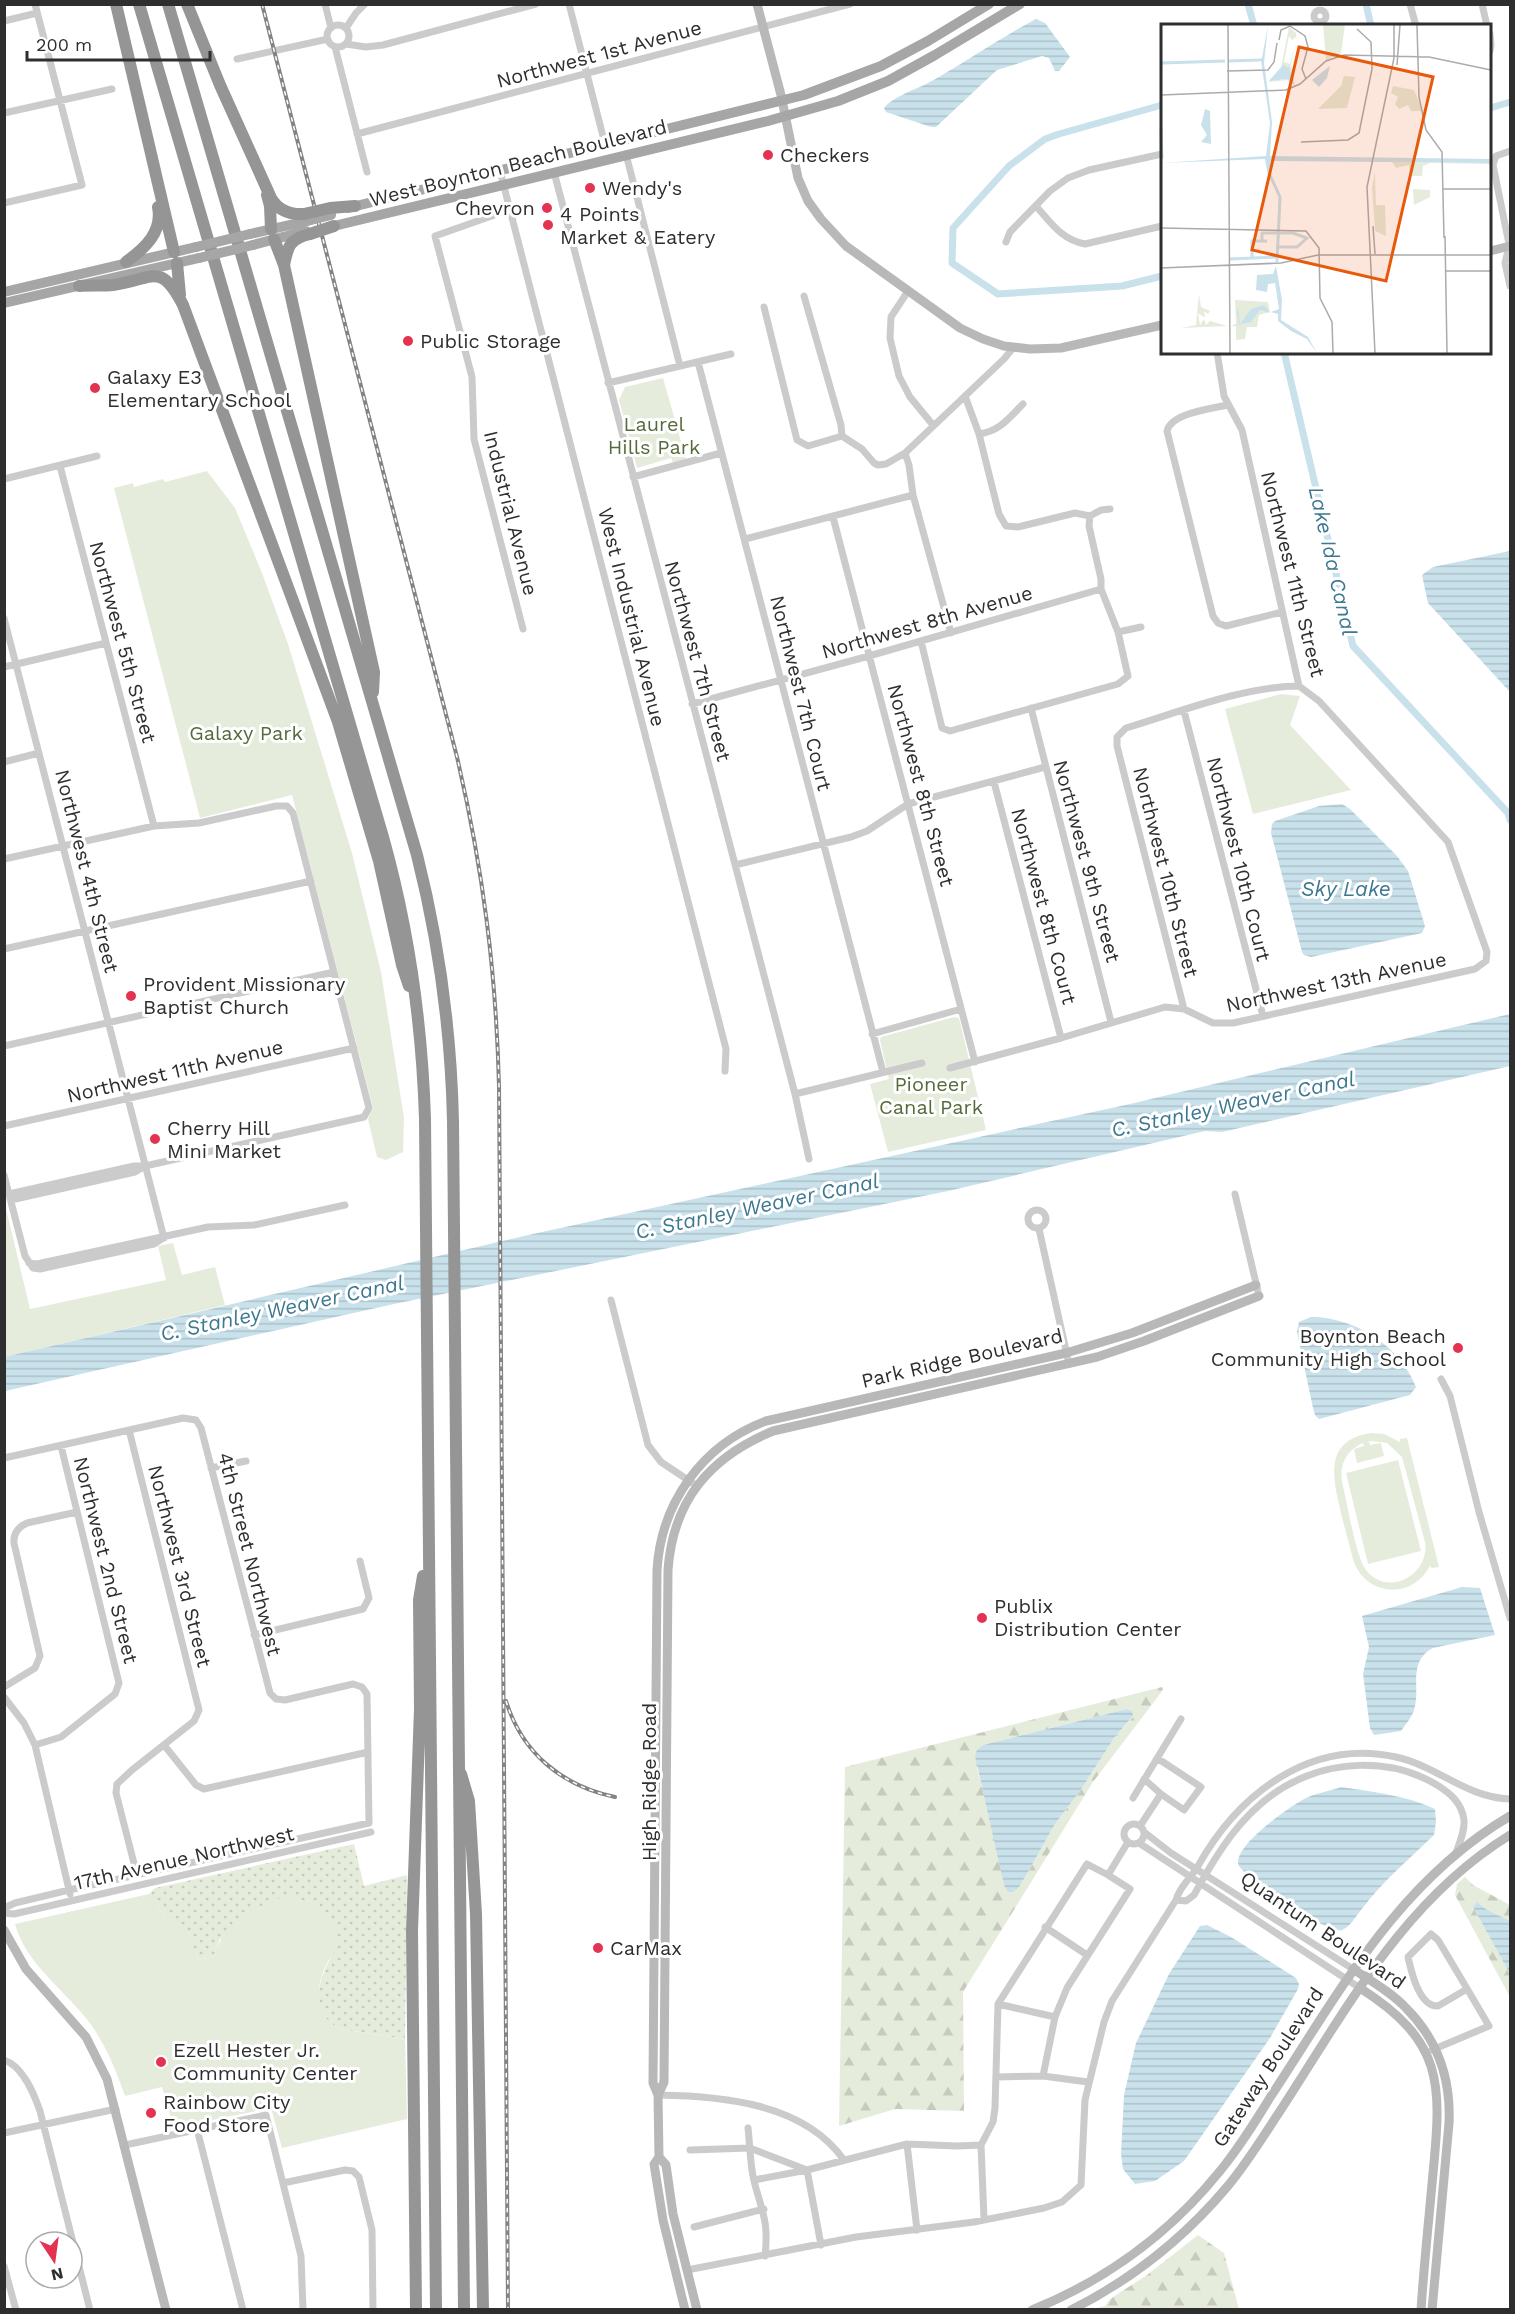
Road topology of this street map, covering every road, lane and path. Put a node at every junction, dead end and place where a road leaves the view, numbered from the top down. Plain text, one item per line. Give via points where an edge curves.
1 (35, 4) edge
2 (116, 4) edge
3 (139, 4) edge
4 (168, 4) edge
5 (187, 4) edge
6 (325, 4) edge
7 (365, 4) edge
8 (536, 4) edge
9 (569, 4) edge
10 (757, 4) edge
11 (850, 4) edge
12 (989, 4) edge
13 (1020, 4) edge
14 (1410, 4) edge
15 (1482, 4) edge
16 (37, 13) junction
17 (4, 21) edge
18 (1415, 24) edge
19 (1487, 24) edge
20 (763, 27) junction
21 (331, 28) junction
22 (346, 28) junction
23 (328, 39) junction
24 (346, 44) junction
25 (335, 47) junction
26 (237, 59) dead end
27 (587, 75) junction
28 (112, 89) dead end
29 (60, 100) junction
30 (783, 101) junction
31 (4, 113) edge
32 (785, 117) junction
33 (660, 130) junction
34 (357, 134) junction
35 (605, 144) junction
36 (1510, 151) edge
37 (626, 154) junction
38 (1161, 154) edge
39 (586, 164) junction
40 (154, 170) junction
41 (500, 171) junction
42 (367, 172) dead end
43 (554, 172) junction
44 (259, 174) junction
45 (503, 184) junction
46 (4, 203) edge
47 (355, 206) joint
48 (509, 206) junction
49 (1036, 206) junction
50 (308, 225) junction
51 (334, 226) joint
52 (1161, 226) edge
53 (272, 234) junction
54 (1006, 242) dead end
55 (1510, 247) edge
56 (1491, 251) edge
57 (175, 257) junction
58 (126, 262) junction
59 (284, 265) junction
60 (79, 286) junction
61 (1510, 286) edge
62 (908, 291) junction
63 (4, 292) edge
64 (804, 296) dead end
65 (4, 303) edge
66 (183, 305) junction
67 (764, 307) dead end
68 (1161, 325) edge
69 (1013, 348) junction
70 (731, 354) dead end
71 (1217, 354) edge
72 (698, 362) junction
73 (680, 366) junction
74 (608, 383) junction
75 (965, 396) junction
76 (1023, 404) dead end
77 (1227, 405) junction
78 (933, 425) junction
79 (980, 434) junction
80 (842, 436) junction
81 (721, 453) junction
82 (905, 453) junction
83 (98, 456) dead end
84 (60, 466) junction
85 (633, 477) junction
86 (4, 480) edge
87 (913, 495) junction
88 (1110, 509) dead end
89 (1090, 516) junction
90 (833, 517) junction
91 (745, 538) junction
92 (1101, 589) junction
93 (1282, 612) junction
94 (4, 618) edge
95 (1141, 627) dead end
96 (523, 629) dead end
97 (1118, 632) junction
98 (951, 633) junction
99 (921, 641) junction
100 (106, 643) junction
101 (868, 656) junction
102 (16, 664) junction
103 (4, 667) edge
104 (780, 680) junction
105 (1299, 686) junction
106 (372, 702) junction
107 (692, 704) junction
108 (1030, 708) junction
109 (1184, 711) junction
110 (39, 753) junction
111 (4, 762) edge
112 (1045, 767) junction
113 (994, 782) junction
114 (908, 804) junction
115 (154, 826) junction
116 (823, 843) junction
117 (63, 846) junction
118 (4, 859) edge
119 (735, 865) junction
120 (310, 881) junction
121 (85, 932) junction
122 (4, 949) edge
123 (1486, 961) joint
124 (334, 972) junction
125 (961, 1009) junction
126 (418, 1010) junction
127 (1184, 1010) junction
128 (1263, 1016) junction
129 (1111, 1022) junction
130 (110, 1023) junction
131 (872, 1034) junction
132 (1061, 1038) junction
133 (4, 1047) edge
134 (354, 1048) junction
135 (975, 1062) junction
136 (922, 1063) dead end
137 (950, 1068) dead end
138 (725, 1071) dead end
139 (883, 1072) junction
140 (795, 1094) junction
141 (128, 1098) junction
142 (4, 1125) edge
143 (809, 1159) dead end
144 (145, 1166) junction
145 (4, 1175) edge
146 (8, 1194) edge
147 (1236, 1194) dead end
148 (345, 1205) dead end
149 (1039, 1228) dead end
150 (164, 1238) junction
151 (1256, 1285) junction
152 (1259, 1296) joint
153 (611, 1300) dead end
154 (1165, 1320) junction
155 (1170, 1331) junction
156 (1066, 1353) junction
157 (1069, 1364) junction
158 (952, 1379) junction
159 (1441, 1379) dead end
160 (954, 1390) junction
161 (782, 1417) junction
162 (784, 1428) junction
163 (129, 1430) junction
164 (61, 1446) junction
165 (4, 1458) edge
166 (246, 1461) dead end
167 (211, 1468) junction
168 (687, 1480) junction
169 (697, 1486) junction
170 (77, 1512) junction
171 (429, 1542) junction
172 (659, 1550) junction
173 (670, 1552) junction
174 (360, 1561) dead end
175 (1510, 1618) edge
176 (254, 1635) junction
177 (4, 1687) edge
178 (656, 1690) junction
179 (667, 1691) junction
180 (4, 1697) edge
181 (1181, 1719) dead end
182 (35, 1745) junction
183 (164, 1745) junction
184 (368, 1752) junction
185 (1157, 1758) junction
186 (457, 1762) junction
187 (1144, 1779) junction
188 (1161, 1794) junction
189 (1133, 1798) dead end
190 (1510, 1799) edge
191 (655, 1810) junction
192 (666, 1810) junction
193 (1510, 1816) edge
194 (1142, 1829) junction
195 (371, 1832) dead end
196 (1510, 1835) edge
197 (1128, 1842) junction
198 (1139, 1843) junction
199 (1160, 1846) junction
200 (1154, 1853) junction
201 (1455, 1855) junction
202 (1197, 1868) junction
203 (1205, 1874) junction
204 (137, 1875) junction
205 (1108, 1875) junction
206 (1191, 1878) junction
207 (1200, 1884) junction
208 (69, 1890) junction
209 (1176, 1900) junction
210 (71, 1901) junction
211 (4, 1911) edge
212 (1045, 1927) junction
213 (4, 1930) edge
214 (1087, 1955) junction
215 (1353, 1969) junction
216 (1366, 1978) junction
217 (1347, 1980) junction
218 (1360, 1988) junction
219 (1467, 1989) junction
220 (654, 2002) junction
221 (665, 2002) junction
222 (998, 2004) junction
223 (1055, 2017) junction
224 (1435, 2049) junction
225 (1425, 2053) junction
226 (4, 2060) edge
227 (1043, 2076) junction
228 (996, 2077) junction
229 (1088, 2082) junction
230 (658, 2095) junction
231 (116, 2109) junction
232 (44, 2124) junction
233 (748, 2128) dead end
234 (197, 2129) junction
235 (4, 2133) edge
236 (1243, 2139) junction
237 (908, 2144) junction
238 (125, 2145) junction
239 (981, 2145) junction
240 (1257, 2147) junction
241 (750, 2148) junction
242 (690, 2150) dead end
243 (659, 2157) junction
244 (844, 2160) junction
245 (807, 2170) junction
246 (754, 2180) junction
247 (283, 2183) junction
248 (764, 2209) junction
249 (984, 2219) junction
250 (694, 2228) dead end
251 (917, 2230) junction
252 (677, 2231) junction
253 (666, 2233) junction
254 (1148, 2243) junction
255 (821, 2245) junction
256 (1158, 2255) junction
257 (765, 2256) junction
258 (1126, 2259) junction
259 (4, 2266) edge
260 (687, 2270) junction
261 (1123, 2280) junction
262 (16, 2310) edge
263 (90, 2310) edge
264 (166, 2310) edge
265 (243, 2310) edge
266 (303, 2310) edge
267 (373, 2310) edge
268 (416, 2310) edge
269 (436, 2310) edge
270 (464, 2310) edge
271 (483, 2310) edge
272 (685, 2310) edge
273 (697, 2310) edge
274 (1032, 2310) edge
275 (1071, 2310) edge
276 (1421, 2310) edge
277 (1432, 2310) edge

1 - 16 street
2 - 40 highway
3 - 126 highway via 389,858
4 - 106 highway
5 - 44 highway
6 - 21 street
7 - 22 street
8 - 24 street via 383,45
9 - 27 street
10 - 20 street
11 - 20 street, Northwest 1st Avenue
12 - 30 main road, West Boynton Beach Boulevard via 881,66
13 - 32 main road, West Boynton Beach Boulevard via 888,81
14 - 18 street
15 - 19 street
16 - 17 street
16 - 29 street
20 - 27 street, Northwest 1st Avenue
20 - 30 street
21 - 22 street
21 - 23 street
22 - 24 street
23 - 25 street
23 - 26 street
24 - 25 street
25 - 34 street
27 - 34 street, Northwest 1st Avenue
27 - 35 street
28 - 29 street
29 - 31 street
29 - 46 street via 82,186
30 - 32 street
30 - 33 main road, West Boynton Beach Boulevard
32 - 37 main road, West Boynton Beach Boulevard
32 - 62 street via 798,178 820,219 846,246
33 - 35 main road, West Boynton Beach Boulevard
33 - 39 main road via 652,142 603,154
34 - 42 street
35 - 41 main road, West Boynton Beach Boulevard
36 - 55 street via 1496,156 1493,165
37 - 39 main road, West Boynton Beach Boulevard
37 - 73 street
38 - 49 street via 1078,174 1058,184
39 - 43 main road, West Boynton Beach Boulevard
40 - 57 highway
40 - 58 highway via 157,227 146,247
41 - 45 street, West Industrial Avenue
41 - 47 main road, West Boynton Beach Boulevard
43 - 45 main road, West Boynton Beach Boulevard
43 - 74 street, Northwest 7th Street
44 - 50 highway via 277,206
44 - 53 highway via 270,206
45 - 48 street, West Industrial Avenue
45 - 51 main road, West Boynton Beach Boulevard
47 - 50 highway, bridge via 330,208
48 - 96 street, Industrial Avenue via 503,212 435,236 473,384 474,439
48 - 138 street, West Industrial Avenue via 724,1039
49 - 52 street via 1060,233 1085,244
49 - 54 street via 1010,232
50 - 51 highway, bridge
50 - 53 main road
50 - 59 highway via 286,250
53 - 57 main road, bridge
53 - 59 highway
55 - 56 street
55 - 61 street via 1505,263
57 - 58 main road
57 - 60 main road
57 - 66 highway
58 - 63 main road
59 - 106 highway via 374,672
60 - 65 main road
60 - 66 highway via 113,285 156,276 171,284
62 - 69 street via 966,331
62 - 78 street via 891,317 890,338 899,376
64 - 80 street
66 - 126 highway via 338,722 385,881 402,965
67 - 80 street via 797,440 808,446
68 - 69 street via 1060,348
69 - 75 street
70 - 72 street
71 - 77 street, Northwest 11th Street
72 - 73 street
72 - 81 street, Northwest 7th Court
73 - 74 street
74 - 85 street, Northwest 7th Street
75 - 78 street
75 - 79 street
76 - 79 street via 999,428
77 - 93 street, Northwest 11th Street via 1242,430
77 - 93 street via 1177,418 1168,426 1167,435 1213,616 1226,626
78 - 82 street
79 - 89 street via 1005,526 1018,527 1075,513
80 - 82 street via 862,449 874,464 886,464
81 - 85 street
81 - 91 street, Northwest 7th Court
82 - 87 street
83 - 84 street
84 - 86 street
84 - 100 street, Northwest 5th Street
85 - 107 street, Northwest 7th Street
87 - 90 street
87 - 98 street
88 - 89 street
89 - 92 street
90 - 91 street
90 - 101 street, Northwest 8th Street
91 - 104 street, Northwest 7th Court
92 - 97 street
92 - 98 street, Northwest 8th Avenue
93 - 105 street, Northwest 11th Street
94 - 102 street, Northwest 4th Street
95 - 97 street
97 - 108 street via 1128,676 1118,684
98 - 99 street, Northwest 8th Avenue
99 - 101 street, Northwest 8th Avenue
99 - 108 street via 942,728 950,730
100 - 102 street
100 - 115 street, Northwest 5th Street
101 - 104 street, Northwest 8th Avenue
101 - 114 street, Northwest 8th Street
102 - 103 street
102 - 110 street, Northwest 4th Street
104 - 107 street, Northwest 8th Avenue
104 - 116 street, Northwest 7th Court
105 - 109 street via 1275,686
105 - 123 street, Northwest 11th Street via 1320,701 1448,842 1487,952
106 - 186 highway via 417,855 440,965 451,1077
107 - 119 street, Northwest 7th Street
108 - 112 street, Northwest 9th Street
109 - 127 street, Northwest 10th Street via 1126,728 1116,742
109 - 128 street, Northwest 10th Court
110 - 111 street
110 - 117 street, Northwest 4th Street
112 - 113 street
112 - 129 street, Northwest 9th Street
113 - 114 street
113 - 132 street, Northwest 8th Court
114 - 116 street via 867,831
114 - 125 street, Northwest 8th Street
115 - 117 street
115 - 120 street via 199,823 287,806 293,813
116 - 119 street
116 - 131 street, Northwest 7th Court
117 - 118 street
117 - 121 street, Northwest 4th Street
119 - 140 street, Northwest 7th Street
120 - 121 street
120 - 124 street
121 - 122 street
121 - 130 street, Northwest 4th Street
123 - 128 street, Northwest 13th Avenue via 1475,969
124 - 130 street
124 - 134 street
125 - 131 street
125 - 135 street, Northwest 8th Street
126 - 171 highway via 424,1086
127 - 128 street, Northwest 13th Avenue via 1218,1024
127 - 129 street, Northwest 13th Avenue via 1155,1008
129 - 132 street, Northwest 13th Avenue
130 - 133 street
130 - 141 street, Northwest 4th Street
131 - 139 street
132 - 135 street, Northwest 13th Avenue
134 - 141 street, Northwest 11th Avenue
134 - 144 street via 369,1108 364,1117
135 - 137 street, Northwest 13th Avenue
136 - 139 street
139 - 140 street
140 - 143 street, Northwest 7th Street
141 - 142 street, Northwest 11th Avenue
141 - 144 street, Northwest 4th Street
144 - 146 street via 135,1172
144 - 150 street, Northwest 4th Street
145 - 146 street
146 - 150 street via 29,1263
147 - 151 street
148 - 150 street via 254,1225 208,1227
149 - 156 street
151 - 152 street
151 - 154 street, Park Ridge Boulevard
152 - 155 street, Park Ridge Boulevard
153 - 168 street via 648,1445 662,1462
154 - 155 street
154 - 156 street, Park Ridge Boulevard
155 - 157 street, Park Ridge Boulevard
156 - 157 street
156 - 158 street, Park Ridge Boulevard
157 - 160 street, Park Ridge Boulevard
158 - 160 street
158 - 161 street, Park Ridge Boulevard
159 - 175 street via 1449,1392
160 - 162 street, Park Ridge Boulevard
161 - 162 street
161 - 168 street, Park Ridge Boulevard via 737,1435 711,1454
162 - 169 street, Park Ridge Boulevard via 734,1450
163 - 164 street
163 - 167 street, 4th Street Northwest via 192,1418 201,1428
163 - 183 street, Northwest 3rd Street via 199,1710 194,1721
164 - 165 street
164 - 170 street, Northwest 2nd Street
166 - 167 street
167 - 176 street, 4th Street Northwest
168 - 169 street
168 - 172 street, High Ridge Road via 671,1508
169 - 173 street, High Ridge Road via 681,1514
170 - 177 street via 27,1523 15,1534 40,1656 35,1668
170 - 182 street, Northwest 2nd Street via 120,1683 115,1694 61,1737
171 - 268 highway via 419,1600 420,1708 412,1909
171 - 269 highway
172 - 173 street
172 - 178 street, High Ridge Road
173 - 179 street, High Ridge Road
174 - 176 street via 369,1598 363,1609
176 - 184 street, 4th Street Northwest via 268,1689 276,1699 353,1684 362,1687 368,1698
178 - 179 street
178 - 191 street, High Ridge Road
179 - 192 street, High Ridge Road
180 - 182 street
181 - 185 street
182 - 208 street
183 - 184 street via 196,1785 204,1789
183 - 204 street via 119,1781 116,1789
184 - 204 street, 17th Avenue Northwest via 369,1823
185 - 187 street
185 - 188 street via 1201,1787 1184,1810
186 - 270 highway
186 - 271 highway via 470,1801 476,1914
187 - 188 street
187 - 189 street
188 - 194 street
190 - 202 street via 1478,1794 1435,1771 1393,1757 1365,1754 1325,1759 1287,1773 1253,1796 1226,1823
191 - 192 street
191 - 220 street, High Ridge Road
192 - 221 street, High Ridge Road
193 - 201 street, Gateway Boulevard
194 - 197 street via 1132,1824 1125,1828 1123,1836
194 - 198 street
194 - 199 street, Quantum Boulevard
195 - 210 street, 17th Avenue Northwest
196 - 216 street, Gateway Boulevard via 1434,1894 1400,1931
197 - 198 street
197 - 205 street
198 - 200 street, Quantum Boulevard
199 - 200 street
199 - 202 street, Quantum Boulevard
200 - 206 street, Quantum Boulevard
201 - 203 street via 1464,1822 1462,1810 1450,1794 1419,1776 1358,1765 1309,1775 1272,1795 1238,1826
201 - 215 street, Gateway Boulevard via 1405,1902
202 - 203 street, Quantum Boulevard
202 - 206 street
203 - 207 street
203 - 215 street, Quantum Boulevard
204 - 208 street, 17th Avenue Northwest
205 - 212 street via 1087,1864
205 - 214 street via 1130,1889
206 - 207 street, Quantum Boulevard
206 - 209 street
207 - 209 street via 1191,1898
207 - 217 street, Quantum Boulevard
208 - 210 street
208 - 211 street, 17th Avenue Northwest via 15,1903
209 - 229 street via 1112,2001
210 - 211 street, 17th Avenue Northwest via 14,1914
212 - 214 street
212 - 222 street
213 - 231 street via 26,1969 93,2048
214 - 223 street
215 - 216 street, Quantum Boulevard
215 - 217 street, Gateway Boulevard
216 - 218 street, Gateway Boulevard
216 - 224 street, Quantum Boulevard via 1407,2008
217 - 218 street, Quantum Boulevard
217 - 236 street, Gateway Boulevard
218 - 225 street, Quantum Boulevard via 1403,2021
218 - 240 street, Gateway Boulevard
219 - 219 street via 1431,1934 1408,1957 1413,1979 1432,2007
219 - 224 street via 1489,2026
220 - 221 street
220 - 230 street, High Ridge Road via 653,2083
221 - 230 street, High Ridge Road via 664,2082
222 - 223 street
222 - 228 street
223 - 227 street
224 - 225 street
224 - 277 street, Quantum Boulevard via 1446,2079 1450,2112
225 - 276 street, Quantum Boulevard via 1435,2079 1438,2111
226 - 232 street via 12,2063 27,2083
227 - 228 street
227 - 229 street
228 - 239 street via 993,2122
229 - 249 street via 1079,2188 1054,2205
230 - 243 street, High Ridge Road
230 - 244 street via 716,2097 771,2111 826,2139
231 - 232 street
231 - 238 street
232 - 235 street
232 - 263 street
233 - 241 street
234 - 238 street
234 - 247 street via 266,2115
234 - 265 street
236 - 240 street
236 - 254 street, Gateway Boulevard via 1192,2203
237 - 239 street
237 - 244 street
237 - 251 street
238 - 264 street
239 - 249 street
240 - 256 street, Gateway Boulevard via 1212,2204
241 - 242 street
241 - 245 street
241 - 246 street
243 - 252 street, High Ridge Road via 666,2165
243 - 253 street, High Ridge Road via 654,2164
244 - 245 street
245 - 246 street
245 - 255 street
246 - 248 street
247 - 266 street via 301,2256
247 - 267 street via 353,2171 362,2184 371,2221
248 - 250 street
248 - 257 street via 768,2234
249 - 251 street
251 - 255 street
252 - 253 street
252 - 260 street, High Ridge Road
253 - 272 street, High Ridge Road
254 - 256 street
254 - 258 street, Gateway Boulevard
255 - 257 street
256 - 261 street, Gateway Boulevard
257 - 260 street
258 - 261 street
258 - 274 street, Gateway Boulevard
259 - 262 street
260 - 273 street, High Ridge Road
261 - 275 street, Gateway Boulevard

